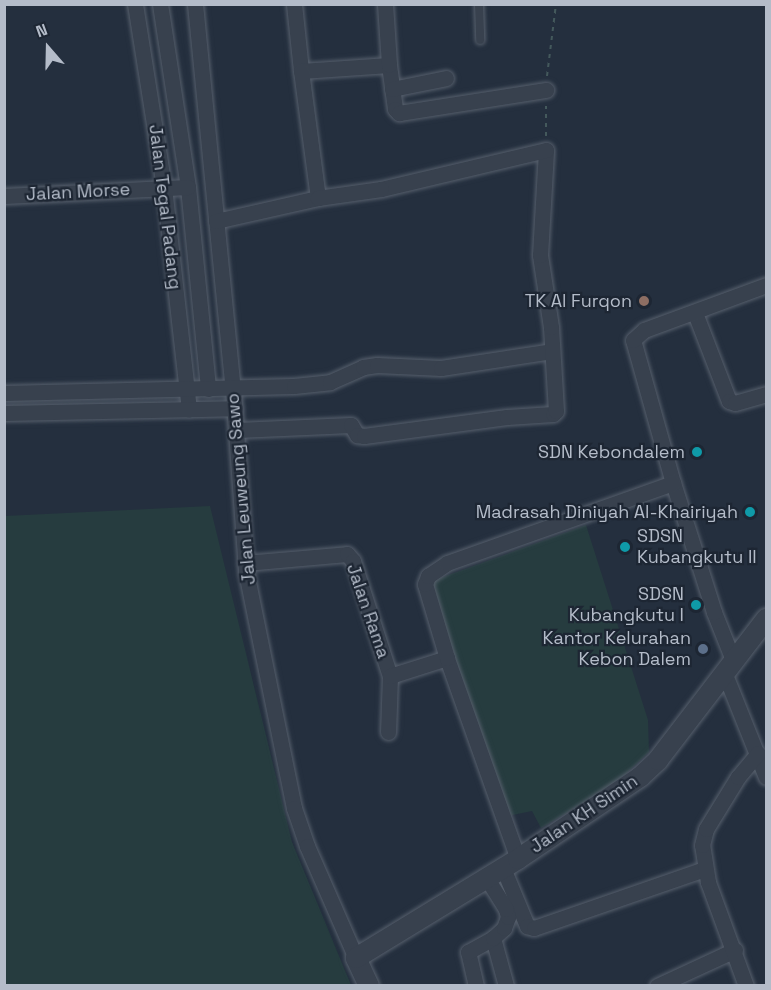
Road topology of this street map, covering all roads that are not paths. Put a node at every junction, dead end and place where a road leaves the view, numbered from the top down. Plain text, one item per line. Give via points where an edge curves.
1 (135, 4) edge
2 (160, 4) edge
3 (195, 4) edge
4 (294, 4) edge
5 (385, 4) edge
6 (480, 4) edge
7 (480, 40) dead end
8 (389, 64) junction
9 (302, 71) junction
10 (446, 78) dead end
11 (392, 90) junction
12 (546, 90) dead end
13 (164, 187) junction
14 (188, 187) junction
15 (4, 196) edge
16 (318, 198) junction
17 (216, 221) junction
18 (766, 285) edge
19 (695, 313) junction
20 (552, 351) junction
21 (208, 389) junction
22 (234, 389) junction
23 (186, 390) junction
24 (4, 393) edge
25 (766, 394) edge
26 (235, 408) junction
27 (189, 410) junction
28 (4, 413) edge
29 (237, 430) junction
30 (673, 483) junction
31 (245, 563) junction
32 (766, 619) edge
33 (447, 658) junction
34 (729, 666) junction
35 (390, 676) junction
36 (388, 732) dead end
37 (758, 753) junction
38 (766, 777) edge
39 (502, 868) junction
40 (704, 869) junction
41 (493, 938) junction
42 (735, 950) junction
43 (356, 958) junction
44 (369, 986) edge
45 (476, 986) edge
46 (506, 986) edge
47 (657, 986) edge
48 (746, 986) edge

1 - 13 street, Jalan Tegal Padang
2 - 14 street, Jalan Tegal Padang
3 - 17 street, Jalan Leuweung Sawo
4 - 9 street
5 - 8 street
6 - 7 lane
8 - 9 street
8 - 11 street
9 - 16 street
10 - 11 street
11 - 12 street via 399,113
13 - 14 street, Jalan Morse
13 - 15 street, Jalan Morse
13 - 23 street, Jalan Tegal Padang
14 - 21 street, Jalan Tegal Padang
16 - 17 street
16 - 20 street via 381,189 546,150 540,255
17 - 22 street, Jalan Leuweung Sawo
18 - 19 street
19 - 25 street via 729,401 735,403
19 - 30 street via 644,330 633,340
20 - 22 street via 441,368 377,365 330,382
20 - 29 street via 556,411 553,414 364,436 357,435 351,425
21 - 22 street
21 - 23 street
22 - 26 street, Jalan Leuweung Sawo
23 - 24 street
23 - 27 street, Jalan Tegal Padang
26 - 27 street
26 - 29 street, Jalan Leuweung Sawo
27 - 28 street
29 - 31 street, Jalan Leuweung Sawo
30 - 33 street via 437,568 425,584
30 - 34 street
31 - 35 street, Jalan Rama via 347,554 353,561
31 - 43 street, Jalan Leuweung Sawo via 294,808
32 - 34 street, Jalan KH Simin
33 - 35 street, Jalan Rama
33 - 39 street
34 - 37 street
34 - 39 street, Jalan KH Simin via 658,760 640,777
35 - 36 street
37 - 38 street
37 - 40 street via 706,829 702,845
39 - 40 street via 527,926 534,928
39 - 41 street via 508,913 504,928
39 - 43 street, Jalan KH Simin
40 - 42 street
41 - 45 street via 468,952
41 - 46 street
42 - 47 street
42 - 48 street
43 - 44 street

